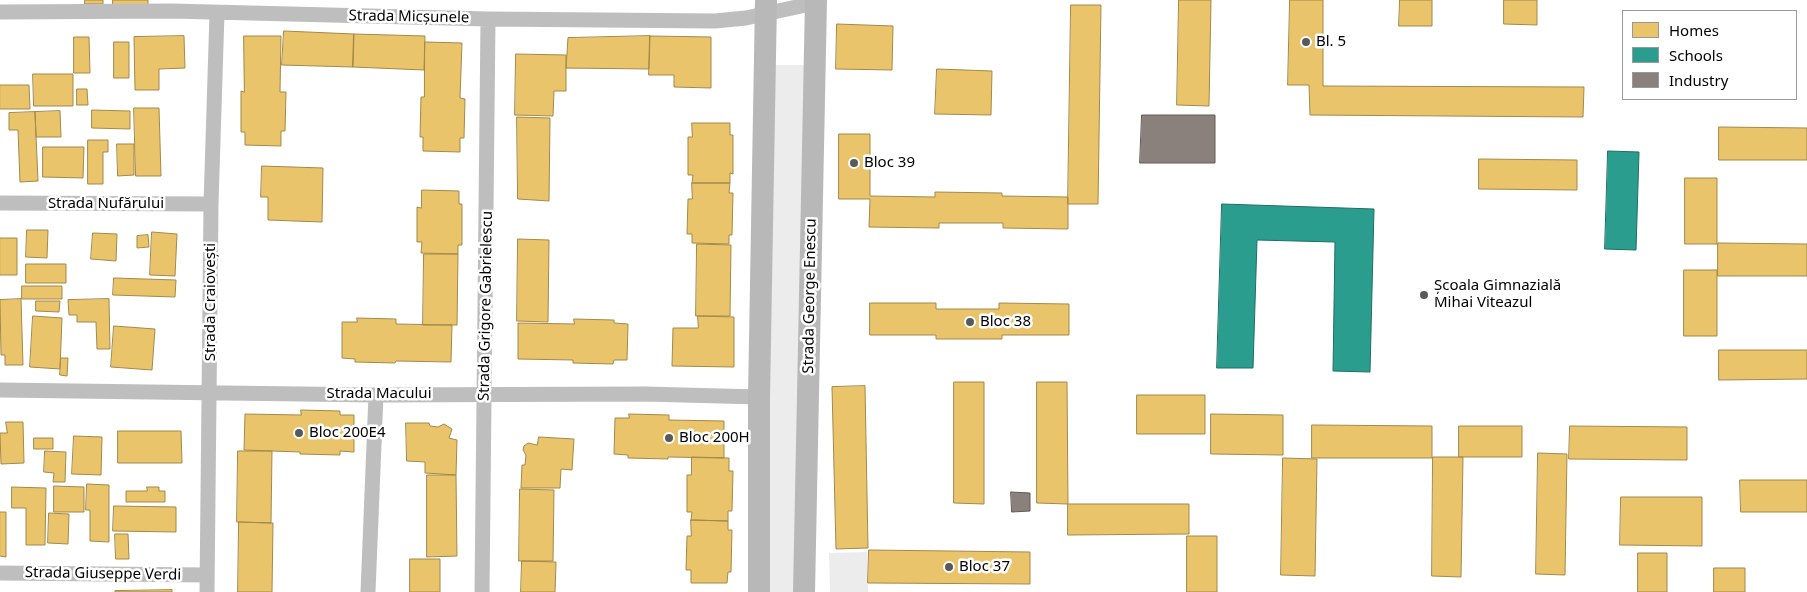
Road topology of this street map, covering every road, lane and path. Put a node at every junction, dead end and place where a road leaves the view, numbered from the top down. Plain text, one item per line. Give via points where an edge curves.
1 (816, 2) edge
2 (172, 6) edge
3 (766, 7) edge
4 (0, 12) edge
5 (217, 13) junction
6 (488, 19) junction
7 (0, 203) edge
8 (211, 204) junction
9 (0, 390) edge
10 (210, 392) junction
11 (485, 394) junction
12 (376, 395) junction
13 (759, 397) junction
14 (0, 573) edge
15 (207, 575) junction
16 (207, 592) edge
17 (368, 592) edge
18 (482, 592) edge
19 (759, 592) edge
20 (804, 592) edge

1 - 3 street, Strada Micșunele
1 - 20 street, Strada George Enescu
2 - 4 street, Strada Micșunele
2 - 5 street, Strada Micșunele
3 - 6 street, Strada Micșunele via 746,18 715,21
3 - 13 street
5 - 6 street, Strada Micșunele
5 - 8 street, Strada Craiovești
6 - 11 street, Strada Grigore Gabrielescu
7 - 8 street, Strada Nufărului
8 - 10 street, Strada Craiovești
9 - 10 street, Strada Macului
10 - 12 street, Strada Macului
10 - 15 street, Strada Craiovești
11 - 12 street, Strada Macului
11 - 13 street, Strada Macului
11 - 18 street, Strada Grigore Gabrielescu
12 - 17 street
13 - 19 street
14 - 15 street, Strada Giuseppe Verdi
15 - 16 street, Strada Craiovești

